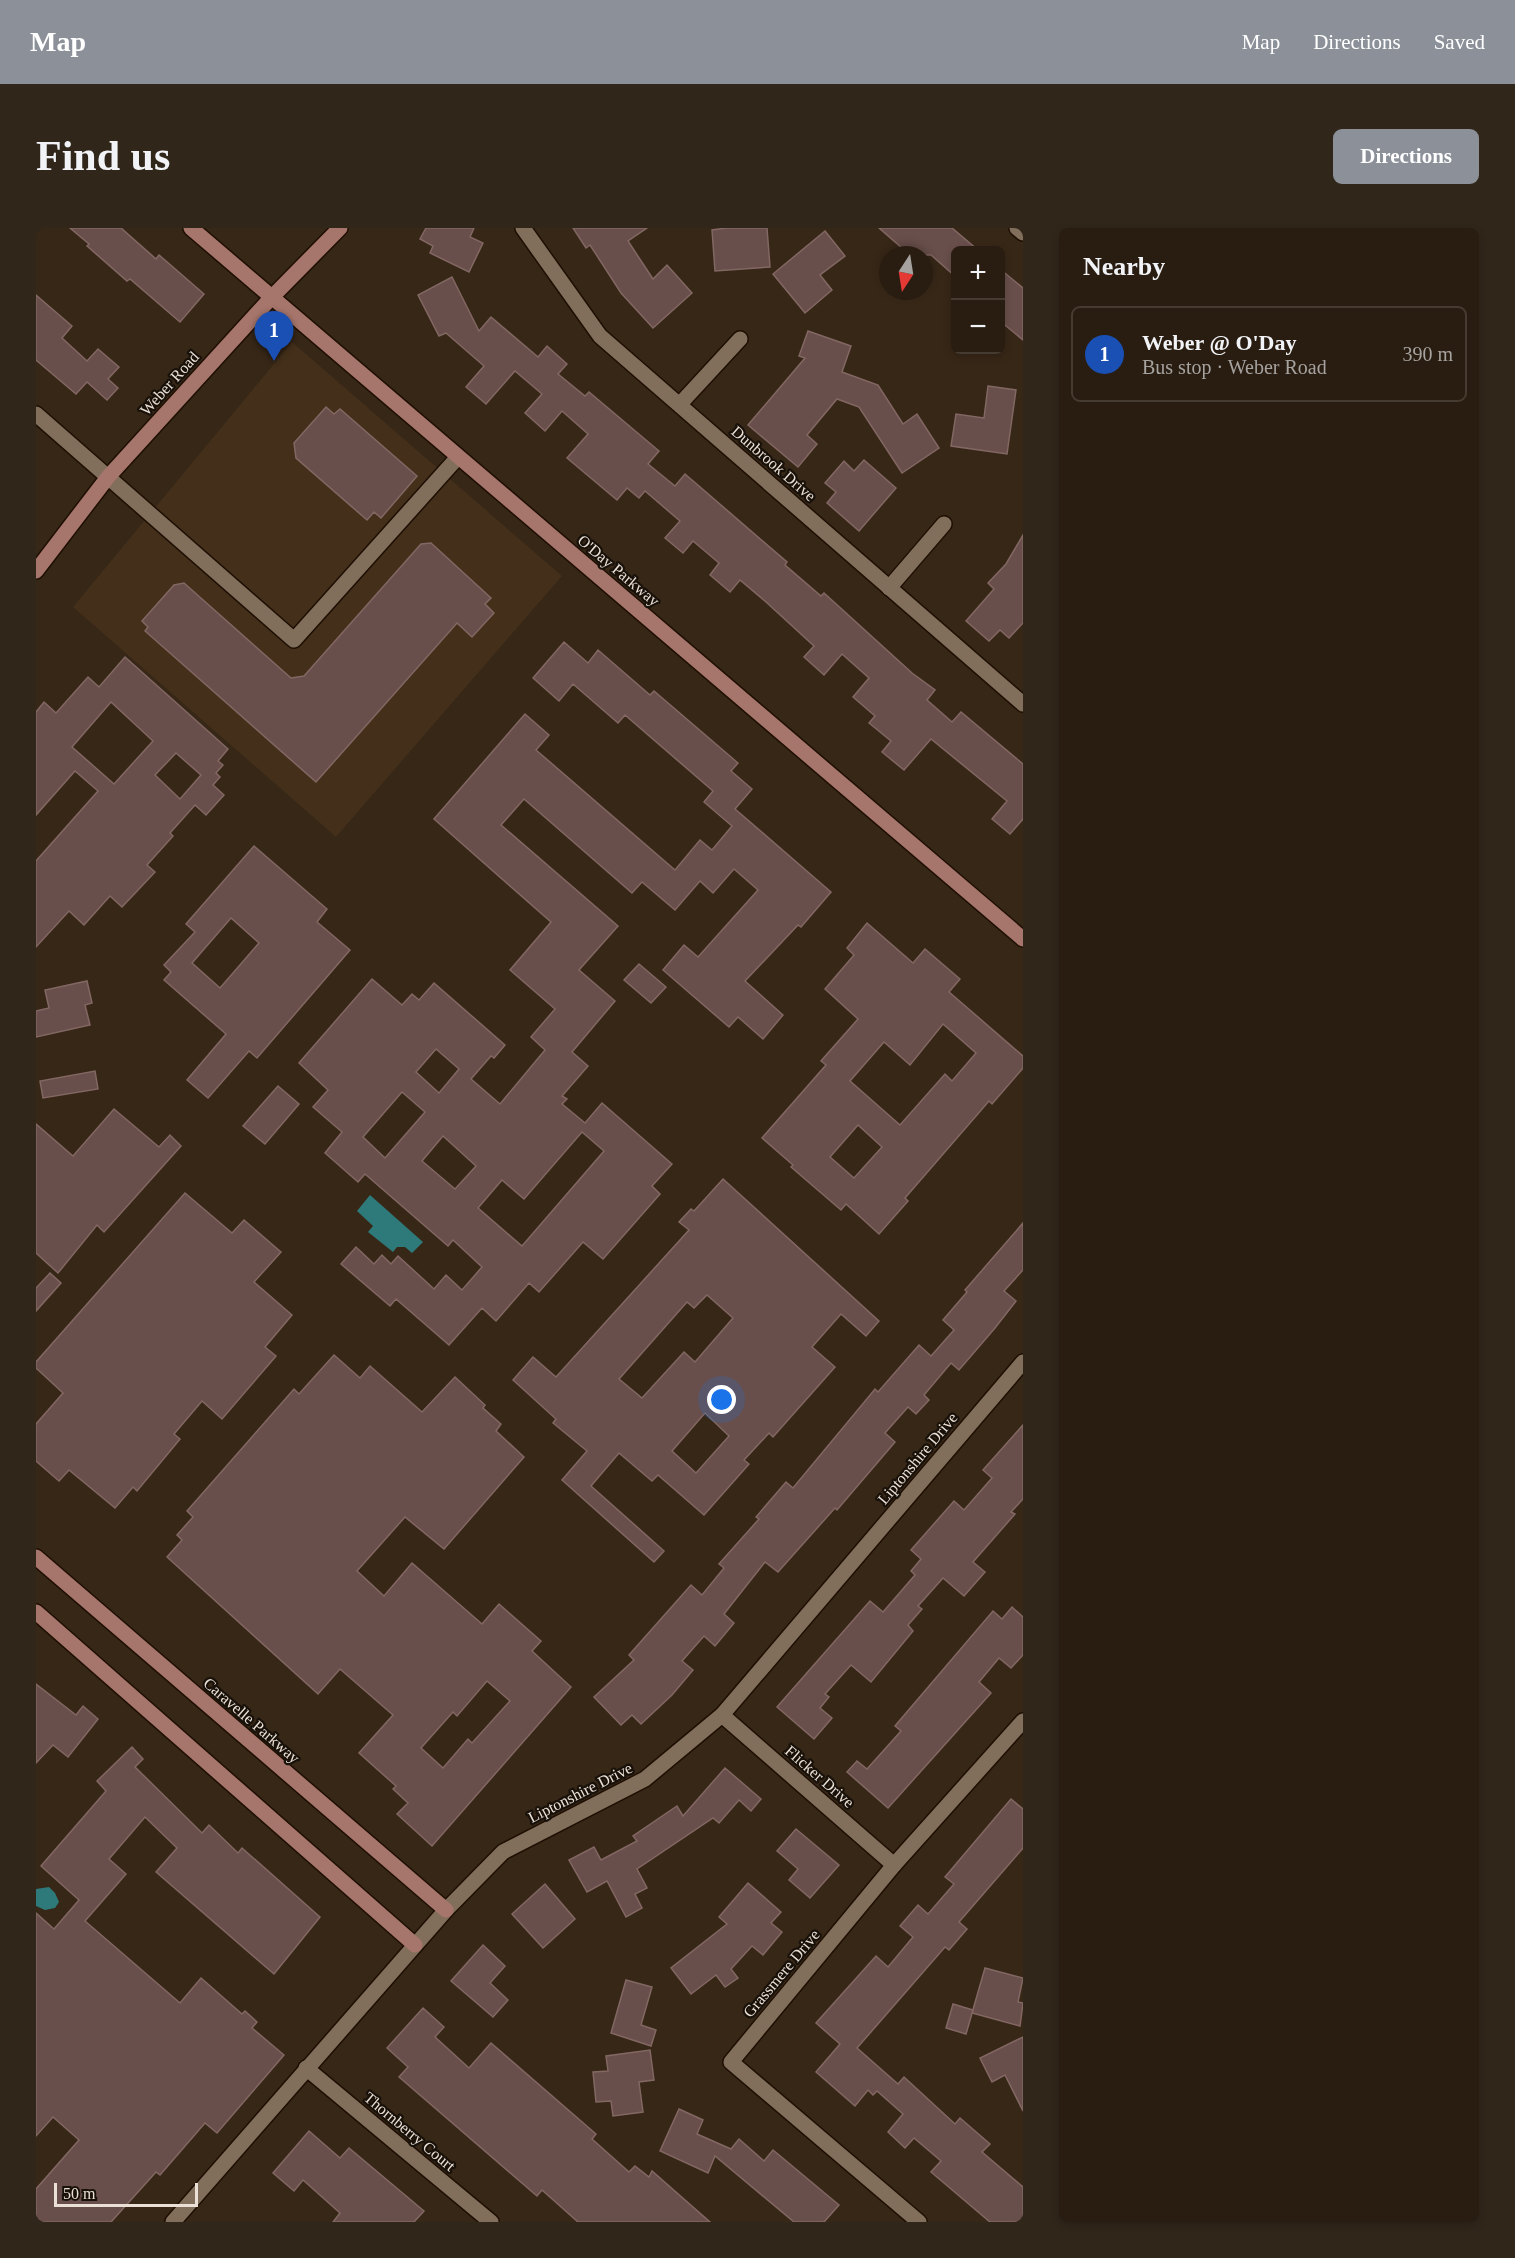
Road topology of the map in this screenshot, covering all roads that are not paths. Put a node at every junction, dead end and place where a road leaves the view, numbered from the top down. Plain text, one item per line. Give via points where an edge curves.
1 (191, 228) edge
2 (340, 228) edge
3 (523, 228) edge
4 (1017, 228) edge
5 (1023, 233) edge
6 (271, 298) junction
7 (740, 339) dead end
8 (680, 404) junction
9 (36, 414) edge
10 (458, 457) junction
11 (108, 477) junction
12 (945, 524) dead end
13 (36, 571) edge
14 (889, 588) junction
15 (1023, 704) edge
16 (1023, 939) edge
17 (1023, 1362) edge
18 (36, 1557) edge
19 (36, 1612) edge
20 (722, 1715) junction
21 (1023, 1721) edge
22 (894, 1865) junction
23 (446, 1910) junction
24 (415, 1945) junction
25 (306, 2068) junction
26 (173, 2222) edge
27 (491, 2222) edge
28 (919, 2222) edge

1 - 6 street, O'Day Parkway
2 - 6 street, Weber Road
3 - 8 street, Dunbrook Drive via 600,336
4 - 5 street
6 - 10 street, O'Day Parkway
6 - 11 street, Weber Road
7 - 8 street
8 - 14 street, Dunbrook Drive
9 - 11 street
10 - 11 street via 294,640
10 - 16 street, O'Day Parkway
11 - 13 street, Weber Road
12 - 14 street
14 - 15 street, Dunbrook Drive
17 - 20 street, Liptonshire Drive
18 - 23 street, Caravelle Parkway
19 - 24 street
20 - 22 street, Flicker Drive
20 - 23 street, Liptonshire Drive via 645,1779 503,1852
21 - 22 street, Grassmere Drive
22 - 28 street, Grassmere Drive via 731,2062
23 - 24 street, Liptonshire Drive
24 - 25 street, Liptonshire Drive
25 - 26 street, Liptonshire Drive
25 - 27 street, Thornberry Court

